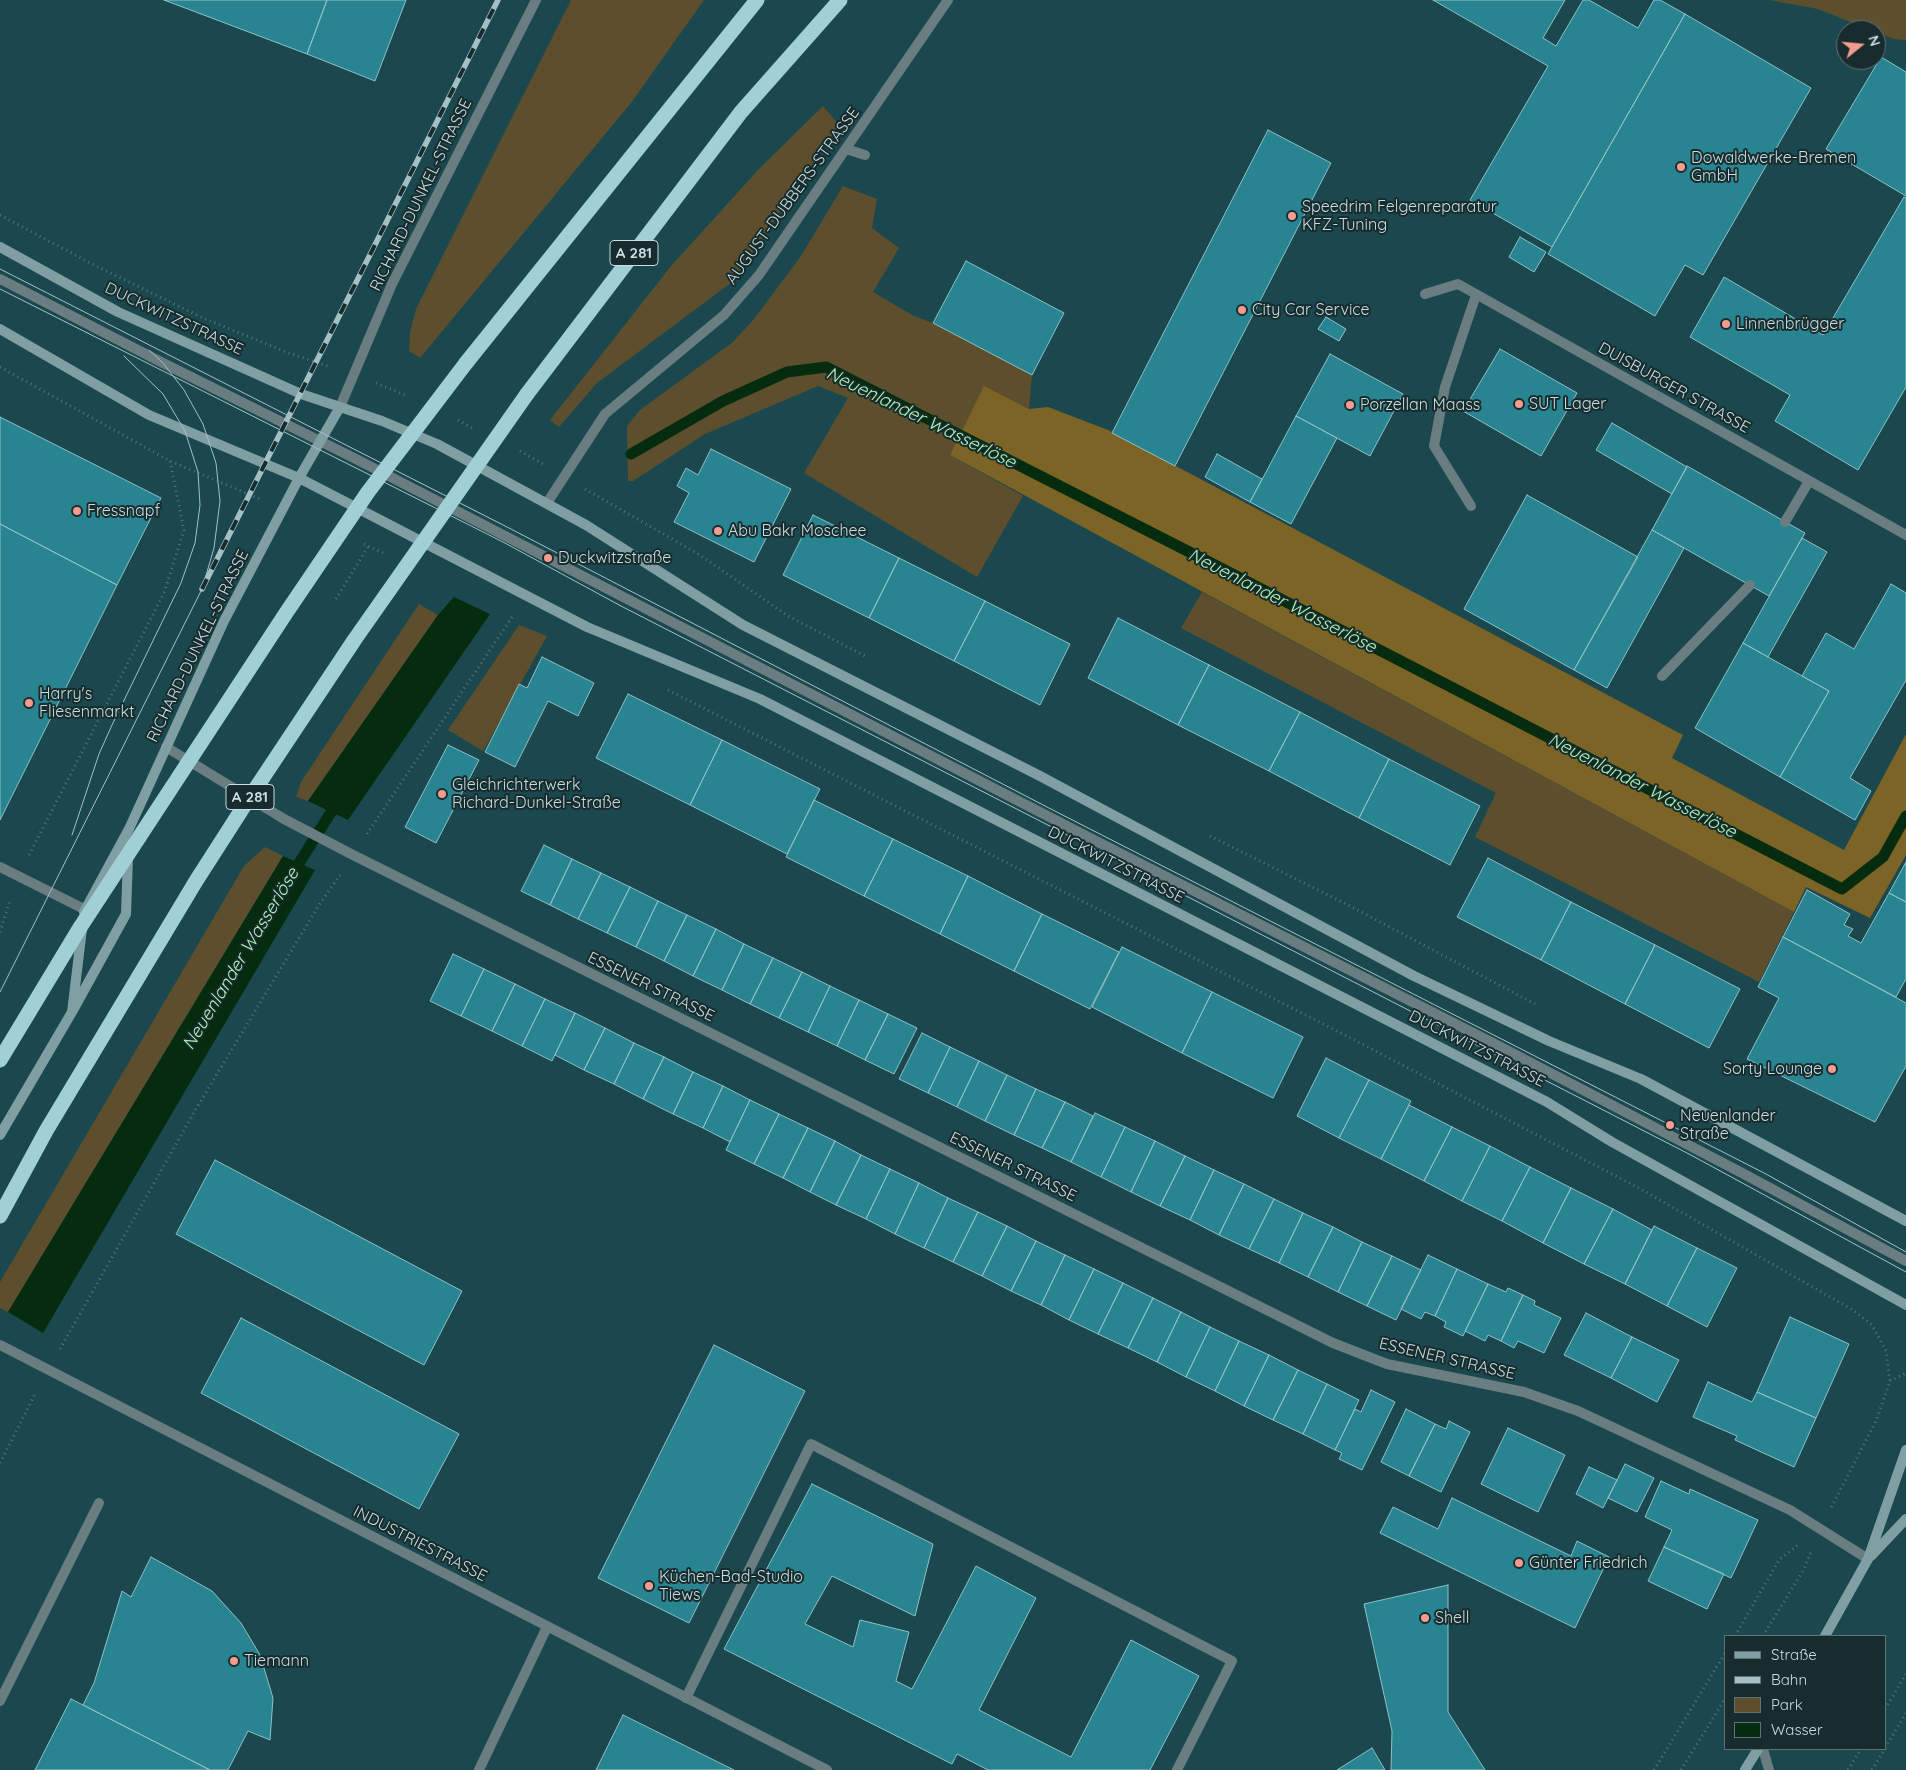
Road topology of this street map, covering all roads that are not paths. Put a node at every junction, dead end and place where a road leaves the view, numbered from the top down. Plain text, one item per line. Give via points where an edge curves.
1 (536, 0) edge
2 (757, 0) edge
3 (840, 0) edge
4 (948, 0) edge
5 (846, 149) junction
6 (865, 155) dead end
7 (0, 246) edge
8 (0, 279) edge
9 (1425, 294) dead end
10 (1476, 294) junction
11 (0, 329) edge
12 (340, 407) junction
13 (320, 441) junction
14 (299, 478) junction
15 (1809, 481) junction
16 (547, 503) junction
17 (1471, 506) dead end
18 (1785, 522) dead end
19 (1906, 535) edge
20 (1750, 585) dead end
21 (1662, 676) dead end
22 (166, 747) junction
23 (129, 829) junction
24 (0, 867) edge
25 (84, 909) junction
26 (72, 1012) junction
27 (0, 1060) edge
28 (0, 1135) edge
29 (0, 1216) edge
30 (1906, 1221) edge
31 (1906, 1261) edge
32 (1906, 1305) edge
33 (0, 1345) edge
34 (1906, 1450) edge
35 (100, 1503) dead end
36 (1906, 1519) edge
37 (1868, 1559) junction
38 (547, 1626) junction
39 (1826, 1635) edge
40 (686, 1698) junction
41 (0, 1701) edge
42 (1757, 1750) edge
43 (1764, 1750) edge
44 (479, 1770) edge
45 (827, 1770) edge
46 (1177, 1770) edge
47 (1745, 1770) edge
48 (1769, 1770) edge

1 - 12 street, RICHARD-DUNKEL-STRASSE via 392,284
2 - 27 highway, bridge via 466,363 368,492 81,926
3 - 29 highway, A 281, bridge via 741,112 527,394 355,639 196,881 56,1115
4 - 5 street, AUGUST-DUBBERS-STRASSE
5 - 6 street
5 - 16 street, AUGUST-DUBBERS-STRASSE via 759,275 724,315 604,414
7 - 12 main road, DUCKWITZSTRASSE via 118,312 301,394
8 - 13 street
9 - 10 street, DUISBURGER STRASSE via 1458,284
10 - 15 street, DUISBURGER STRASSE
10 - 17 street via 1446,387 1434,446
11 - 14 main road, DUCKWITZSTRASSE via 149,415
12 - 13 main road
12 - 16 main road, DUCKWITZSTRASSE via 437,444
13 - 14 main road
13 - 31 street via 1502,1047
14 - 22 main road, RICHARD-DUNKEL-STRASSE via 224,621
14 - 32 main road, DUCKWITZSTRASSE via 587,627 760,699 1547,1102 1612,1142
15 - 18 street
15 - 19 street, DUISBURGER STRASSE
16 - 30 main road, DUCKWITZSTRASSE via 744,625 1040,776 1414,976 1549,1041 1641,1079
20 - 21 street
22 - 23 main road, RICHARD-DUNKEL-STRASSE
22 - 37 street, ESSENER STRASSE via 329,843 1333,1343 1387,1364 1524,1392 1578,1410 1790,1510
23 - 25 main road, RICHARD-DUNKEL-STRASSE
23 - 26 main road, RICHARD-DUNKEL-STRASSE via 126,914
24 - 25 street
25 - 26 main road, RICHARD-DUNKEL-STRASSE
26 - 28 main road, RICHARD-DUNKEL-STRASSE
33 - 38 street, INDUSTRIESTRASSE
34 - 37 main road
35 - 41 street
36 - 37 main road
37 - 39 main road
38 - 40 street, INDUSTRIESTRASSE
38 - 44 street
40 - 45 street, INDUSTRIESTRASSE
40 - 46 street via 811,1444 1232,1662
42 - 47 main road
43 - 48 street

